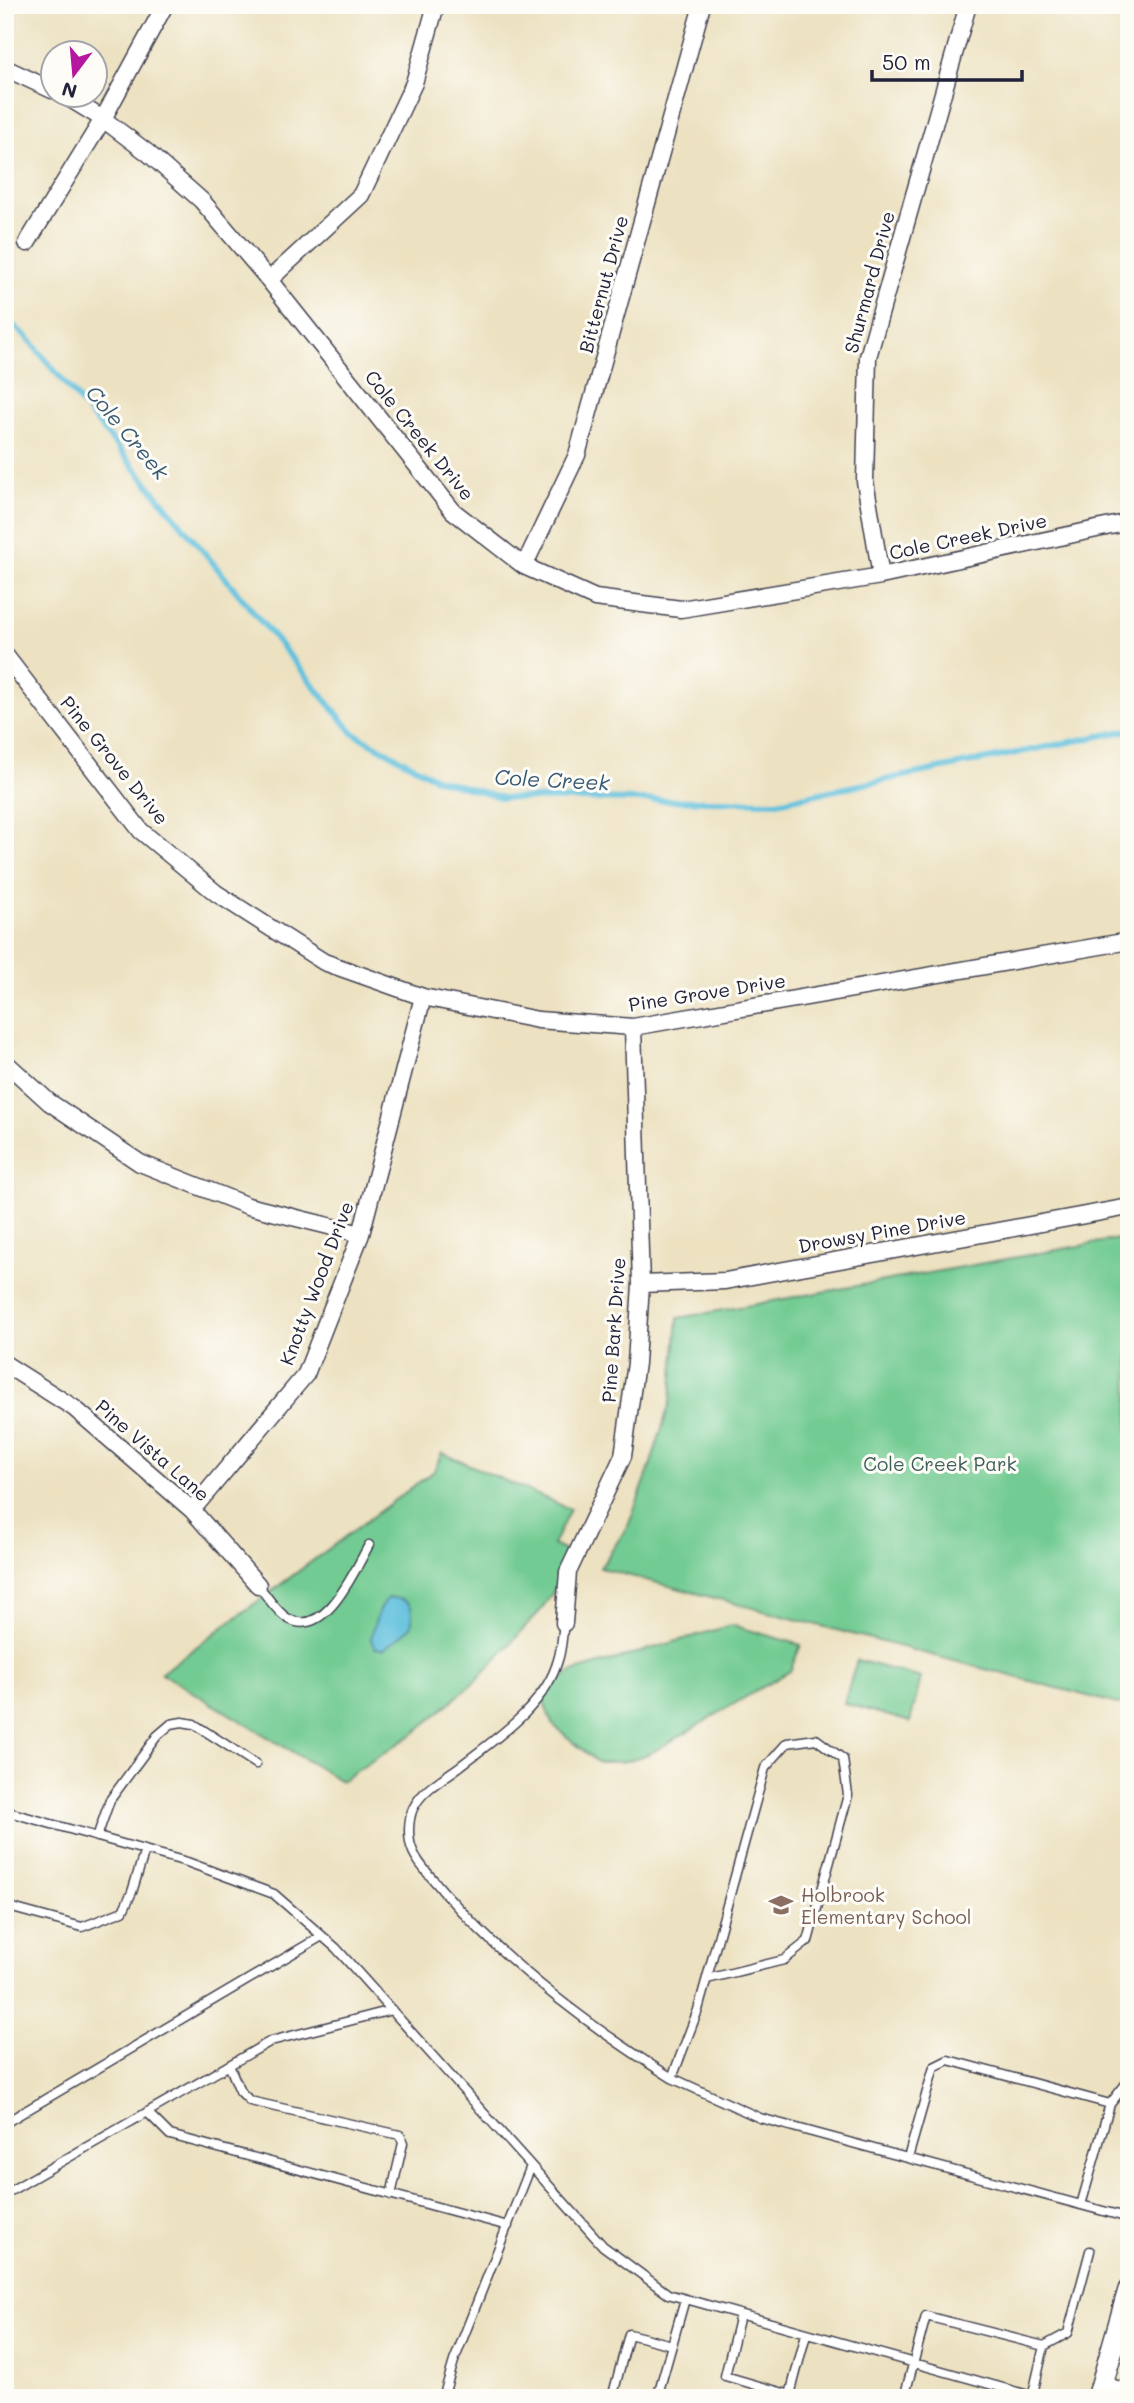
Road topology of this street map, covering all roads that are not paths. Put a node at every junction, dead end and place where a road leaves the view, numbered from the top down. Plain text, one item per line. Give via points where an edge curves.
1 (165, 5) edge
2 (436, 5) edge
3 (702, 5) edge
4 (968, 5) edge
5 (5, 68) edge
6 (38, 83) edge
7 (85, 108) edge
8 (103, 119) junction
9 (27, 243) dead end
10 (269, 280) junction
11 (1129, 522) edge
12 (524, 566) junction
13 (881, 576) junction
14 (5, 655) edge
15 (1129, 941) edge
16 (423, 998) junction
17 (633, 1027) junction
18 (5, 1062) edge
19 (1129, 1207) edge
20 (361, 1234) junction
21 (641, 1284) junction
22 (5, 1364) edge
23 (192, 1510) junction
24 (369, 1545) dead end
25 (258, 1585) joint
26 (564, 1623) joint
27 (256, 1764) dead end
28 (5, 1811) edge
29 (97, 1837) junction
30 (145, 1850) junction
31 (5, 1906) edge
32 (322, 1936) junction
33 (707, 1979) junction
34 (392, 2010) junction
35 (229, 2065) junction
36 (672, 2078) junction
37 (1129, 2080) edge
38 (1110, 2104) junction
39 (147, 2112) junction
40 (5, 2123) edge
41 (908, 2158) junction
42 (531, 2166) junction
43 (5, 2194) edge
44 (391, 2195) junction
45 (1081, 2205) junction
46 (1129, 2218) edge
47 (508, 2226) junction
48 (1090, 2251) dead end
49 (1129, 2290) edge
50 (685, 2299) junction
51 (740, 2315) junction
52 (806, 2334) junction
53 (672, 2345) junction
54 (1044, 2346) junction
55 (912, 2363) junction
56 (1099, 2392) edge
57 (790, 2395) junction
58 (1129, 2395) edge
59 (1034, 2397) edge
60 (443, 2398) edge
61 (612, 2398) edge
62 (657, 2398) edge
63 (801, 2398) edge
64 (904, 2398) edge

1 - 8 street
2 - 10 street via 414,83 361,195
3 - 12 street, Bitternut Drive via 577,456
4 - 13 street, Shurmard Drive via 868,357 865,481
5 - 6 street
7 - 8 street, Cole Creek Drive
8 - 9 street
8 - 10 street, Cole Creek Drive via 202,201
10 - 12 street, Cole Creek Drive via 453,511
11 - 13 street, Cole Creek Drive
12 - 13 street, Cole Creek Drive via 596,598 681,609
14 - 16 street, Pine Grove Drive via 141,831 194,875 324,962
15 - 17 street, Pine Grove Drive
16 - 17 street, Pine Grove Drive via 538,1020
16 - 20 street, Knotty Wood Drive
17 - 21 street, Pine Bark Drive
18 - 20 street via 49,1102 139,1163 248,1206
19 - 21 street, Drowsy Pine Drive via 725,1281
20 - 23 street, Knotty Wood Drive via 306,1374
21 - 26 street, Pine Bark Drive via 623,1456 568,1572
22 - 23 street, Pine Vista Lane via 74,1408
23 - 25 street, Pine Vista Lane
24 - 25 lane via 330,1609 317,1621 291,1620
26 - 36 lane via 559,1659 541,1697 421,1798 414,1806 410,1843 422,1867 470,1921 546,1991
27 - 29 lane via 194,1724 170,1724 110,1800
28 - 29 lane
29 - 30 lane
30 - 31 lane via 123,1910 103,1919 82,1927
30 - 32 lane via 274,1894
32 - 34 lane
32 - 40 lane
33 - 33 lane via 765,1768 787,1743 816,1740 844,1759 848,1795 808,1941 784,1960
33 - 36 lane
34 - 35 lane via 271,2041
34 - 42 lane
35 - 39 lane
35 - 44 lane via 240,2091 250,2101 400,2135 403,2143
36 - 41 lane via 760,2118
37 - 38 lane
38 - 41 lane via 948,2060 934,2067
38 - 45 lane
39 - 43 lane
39 - 44 lane via 170,2135
41 - 45 lane
42 - 47 lane
42 - 50 lane via 603,2246 668,2294
44 - 47 lane
45 - 46 lane
47 - 60 lane
48 - 54 lane via 1068,2333
49 - 56 street
50 - 51 lane
50 - 53 lane
51 - 52 lane
51 - 57 lane via 724,2376
52 - 55 lane
52 - 57 lane
53 - 61 lane via 629,2334
53 - 62 lane
54 - 55 lane via 926,2316
54 - 59 lane
55 - 59 lane
55 - 64 lane
56 - 58 street
57 - 63 lane

